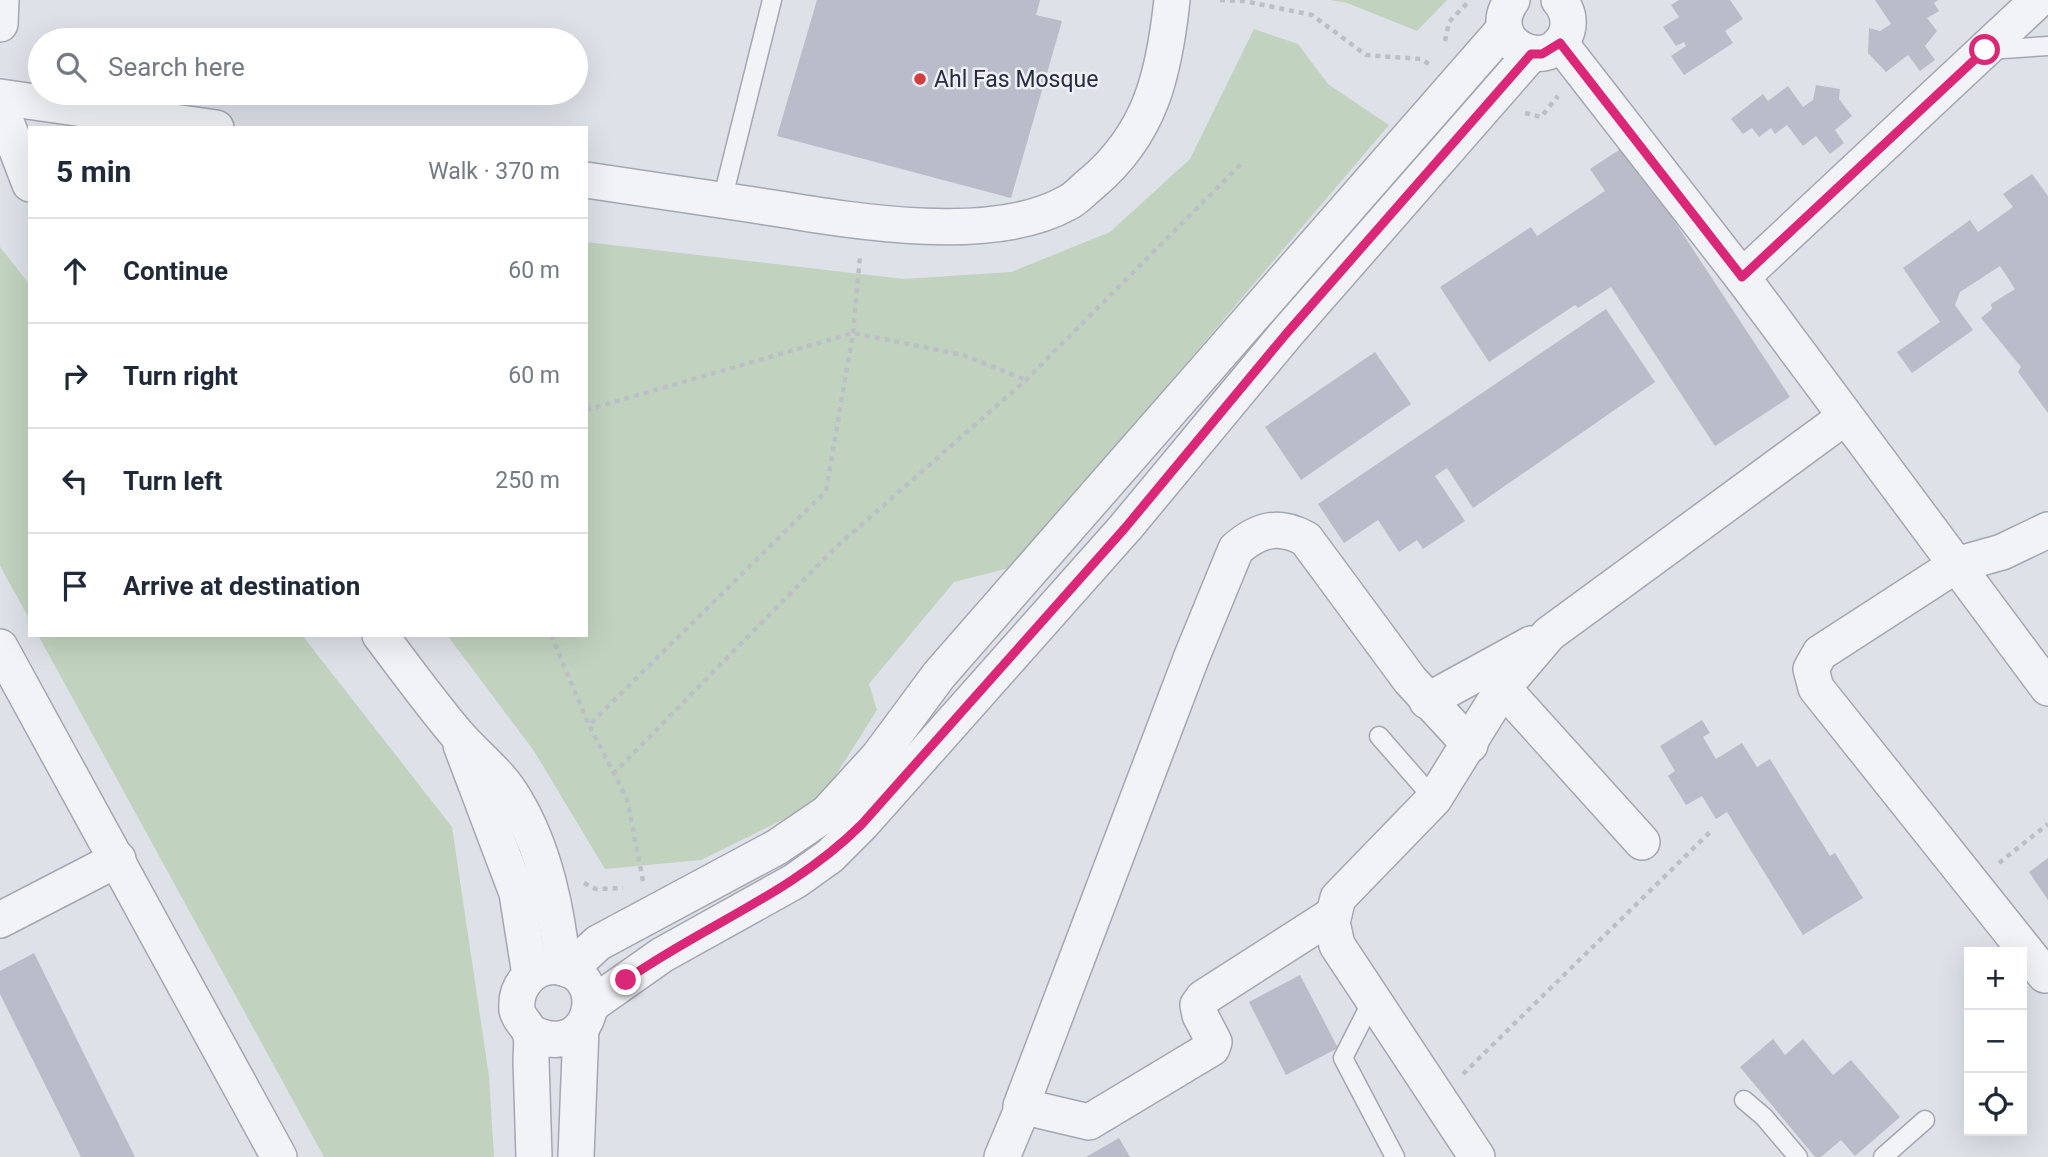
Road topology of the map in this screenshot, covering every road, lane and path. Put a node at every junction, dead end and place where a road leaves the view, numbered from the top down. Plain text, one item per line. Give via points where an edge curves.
1 (1, 0) edge
2 (772, 0) edge
3 (1172, 0) edge
4 (1470, 0) edge
5 (2038, 0) edge
6 (1508, 14) edge
7 (1559, 22) edge
8 (0, 24) edge
9 (1444, 46) dead end
10 (2048, 46) edge
11 (1985, 50) junction
12 (0, 97) edge
13 (28, 101) edge
14 (56, 105) edge
15 (0, 106) edge
16 (202, 126) edge
17 (1241, 164) dead end
18 (28, 179) edge
19 (588, 180) edge
20 (722, 201) junction
21 (863, 220) junction
22 (1742, 277) junction
23 (853, 333) junction
24 (1026, 380) junction
25 (588, 409) edge
26 (1845, 417) junction
27 (2048, 530) edge
28 (1956, 565) junction
29 (1549, 634) junction
30 (382, 637) edge
31 (552, 637) edge
32 (0, 647) edge
33 (1503, 688) junction
34 (2048, 688) edge
35 (1427, 701) junction
36 (589, 725) junction
37 (1379, 736) dead end
38 (1470, 745) junction
39 (613, 774) junction
40 (1434, 799) junction
41 (2048, 824) edge
42 (1712, 830) dead end
43 (1642, 842) dead end
44 (118, 859) junction
45 (576, 879) dead end
46 (656, 881) dead end
47 (1972, 884) junction
48 (645, 901) junction
49 (1334, 914) junction
50 (0, 920) edge
51 (554, 971) junction
52 (2045, 975) dead end
53 (1373, 1001) junction
54 (586, 1017) junction
55 (530, 1032) junction
56 (1439, 1098) junction
57 (1744, 1100) dead end
58 (1023, 1107) junction
59 (1925, 1120) dead end
60 (279, 1157) edge
61 (534, 1157) edge
62 (576, 1157) edge
63 (1002, 1157) edge
64 (1395, 1157) edge
65 (1477, 1157) edge
66 (1798, 1157) edge
67 (1883, 1157) edge

1 - 8 street
2 - 20 lane
3 - 21 street via 1166,59 1142,126 1116,163 1068,203 1014,223 930,226
4 - 9 path via 1449,23
5 - 11 street
6 - 7 street via 1519,49
6 - 48 street via 939,676 880,756 827,813 776,847
7 - 22 street
7 - 54 street via 1286,334 1125,528 862,824 830,856 795,881 662,955
10 - 11 lane
11 - 22 street
12 - 13 street
14 - 16 street
15 - 18 street
17 - 24 path
19 - 20 street
20 - 21 street
21 - 23 path
22 - 26 street
23 - 24 path via 963,355
23 - 25 path
23 - 36 path via 826,491
24 - 39 path via 835,548
26 - 28 street
26 - 29 street
27 - 28 street via 1980,561
28 - 34 street
28 - 47 street via 1820,653 1811,678
29 - 33 street
29 - 35 street
30 - 51 street via 457,735 517,892
31 - 36 path
32 - 44 street
33 - 38 street
33 - 43 street
35 - 38 street
35 - 58 street via 1306,539 1290,530 1266,531 1236,549
36 - 39 path
37 - 40 lane
38 - 40 street
39 - 48 path via 627,799
40 - 49 street via 1360,872 1338,898
41 - 47 path
42 - 56 path
44 - 50 street
44 - 60 street
45 - 48 path
46 - 48 path
47 - 52 street
48 - 51 street via 598,943
49 - 53 street via 1337,946
49 - 58 street via 1203,998 1198,1005 1214,1042 1212,1048 1089,1122
51 - 54 street via 583,981
51 - 55 street via 522,985 517,1010
53 - 56 street
53 - 64 lane via 1343,1058
54 - 55 street via 570,1037 556,1041
54 - 62 street
55 - 61 street
56 - 65 street
57 - 66 lane
58 - 63 street
59 - 67 lane

